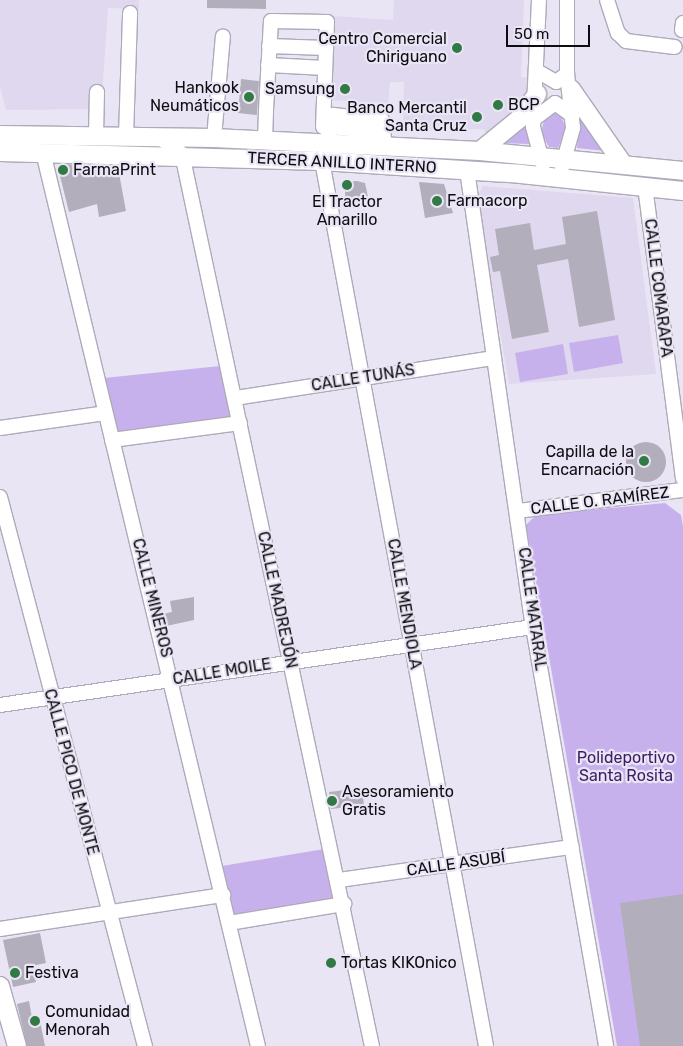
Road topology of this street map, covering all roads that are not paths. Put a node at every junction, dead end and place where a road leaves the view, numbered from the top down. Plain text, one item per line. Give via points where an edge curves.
1 (540, 0) edge
2 (567, 0) edge
3 (607, 0) edge
4 (130, 13) dead end
5 (223, 36) dead end
6 (270, 46) junction
7 (674, 47) dead end
8 (326, 48) junction
9 (268, 65) junction
10 (325, 68) junction
11 (537, 71) junction
12 (569, 81) junction
13 (97, 92) dead end
14 (537, 94) junction
15 (573, 116) junction
16 (534, 119) junction
17 (96, 135) junction
18 (126, 136) junction
19 (153, 136) junction
20 (214, 138) junction
21 (326, 138) junction
22 (384, 139) junction
23 (1, 140) edge
24 (265, 140) junction
25 (43, 143) junction
26 (480, 151) junction
27 (182, 154) junction
28 (540, 156) junction
29 (565, 158) junction
30 (322, 161) junction
31 (623, 164) junction
32 (467, 170) junction
33 (683, 171) edge
34 (683, 176) edge
35 (552, 177) junction
36 (645, 186) junction
37 (683, 192) edge
38 (492, 358) junction
39 (363, 378) junction
40 (235, 398) junction
41 (105, 413) junction
42 (240, 423) junction
43 (0, 428) edge
44 (112, 440) junction
45 (683, 479) edge
46 (683, 490) edge
47 (0, 497) edge
48 (518, 511) junction
49 (533, 627) junction
50 (411, 646) junction
51 (289, 662) junction
52 (173, 680) junction
53 (50, 697) junction
54 (0, 705) edge
55 (572, 847) junction
56 (452, 864) junction
57 (339, 880) junction
58 (223, 895) junction
59 (344, 904) junction
60 (109, 913) junction
61 (229, 923) junction
62 (0, 929) edge
63 (0, 986) edge
64 (10, 1033) edge
65 (145, 1046) edge
66 (258, 1046) edge
67 (372, 1046) edge
68 (486, 1046) edge
69 (606, 1046) edge

1 - 11 street
2 - 12 street
3 - 7 street via 618,33 626,41
4 - 18 street
5 - 20 street
6 - 8 street
6 - 8 street via 271,20 326,21
6 - 9 street
8 - 10 street
9 - 10 street
9 - 24 street
10 - 21 street
11 - 12 street via 556,82
11 - 14 street
12 - 15 street
12 - 31 main road
13 - 17 street
14 - 16 street
14 - 26 main road via 519,119
15 - 16 street via 555,104
15 - 29 street
16 - 28 street
17 - 18 main road, TERCER ANILLO INTERNO
17 - 25 main road, TERCER ANILLO INTERNO
18 - 19 main road, TERCER ANILLO INTERNO
19 - 20 main road, TERCER ANILLO INTERNO
19 - 27 street via 170,142
20 - 24 main road, TERCER ANILLO INTERNO
20 - 27 street via 195,141
21 - 22 main road, TERCER ANILLO INTERNO
21 - 22 street via 331,115 381,119
21 - 24 main road, TERCER ANILLO INTERNO
22 - 26 main road, TERCER ANILLO INTERNO
23 - 25 main road, TERCER ANILLO INTERNO
25 - 27 main road, TERCER ANILLO INTERNO
25 - 41 street, CALLE MINEROS
26 - 28 main road, TERCER ANILLO INTERNO
27 - 30 main road, TERCER ANILLO INTERNO
27 - 40 street, CALLE MADREJÓN
28 - 29 main road, TERCER ANILLO INTERNO
28 - 35 street
29 - 31 main road, TERCER ANILLO INTERNO
29 - 35 street
30 - 32 main road, TERCER ANILLO INTERNO
30 - 39 street, CALLE MENDIOLA
31 - 33 main road, TERCER ANILLO INTERNO
32 - 35 main road, TERCER ANILLO INTERNO
32 - 38 street, CALLE MATARAL
34 - 36 main road via 661,178
35 - 36 main road, TERCER ANILLO INTERNO
36 - 37 main road, TERCER ANILLO INTERNO
36 - 45 street, CALLE COMARAPA
38 - 39 street, CALLE TUNÁS
38 - 48 street, CALLE MATARAL
39 - 40 street, CALLE TUNÁS
39 - 50 street, CALLE MENDIOLA
40 - 42 street, CALLE MADREJÓN
41 - 43 street
41 - 44 street, CALLE MINEROS
42 - 44 street
42 - 51 street, CALLE MADREJÓN
44 - 52 street, CALLE MINEROS
46 - 48 street, CALLE O. RAMÍREZ
47 - 53 street, CALLE PICO DE MONTE
48 - 49 street, CALLE MATARAL
49 - 50 street, CALLE MOILE
49 - 55 street, CALLE MATARAL
50 - 51 street, CALLE MOILE
50 - 56 street, CALLE MENDIOLA
51 - 52 street, CALLE MOILE
51 - 57 street, CALLE MADREJÓN
52 - 53 street, CALLE MOILE
52 - 58 street, CALLE MINEROS
53 - 54 street, CALLE MOILE
53 - 60 street, CALLE PICO DE MONTE
55 - 56 street, CALLE ASUBÍ
55 - 69 street, CALLE MATARAL
56 - 57 street, CALLE ASUBÍ
56 - 68 street, CALLE MENDIOLA
57 - 59 street, CALLE MADREJÓN
58 - 60 street
58 - 61 street, CALLE MINEROS
59 - 61 street
59 - 67 street, CALLE MADREJÓN
60 - 62 street
60 - 65 street, CALLE PICO DE MONTE
61 - 66 street, CALLE MINEROS
63 - 64 main road

